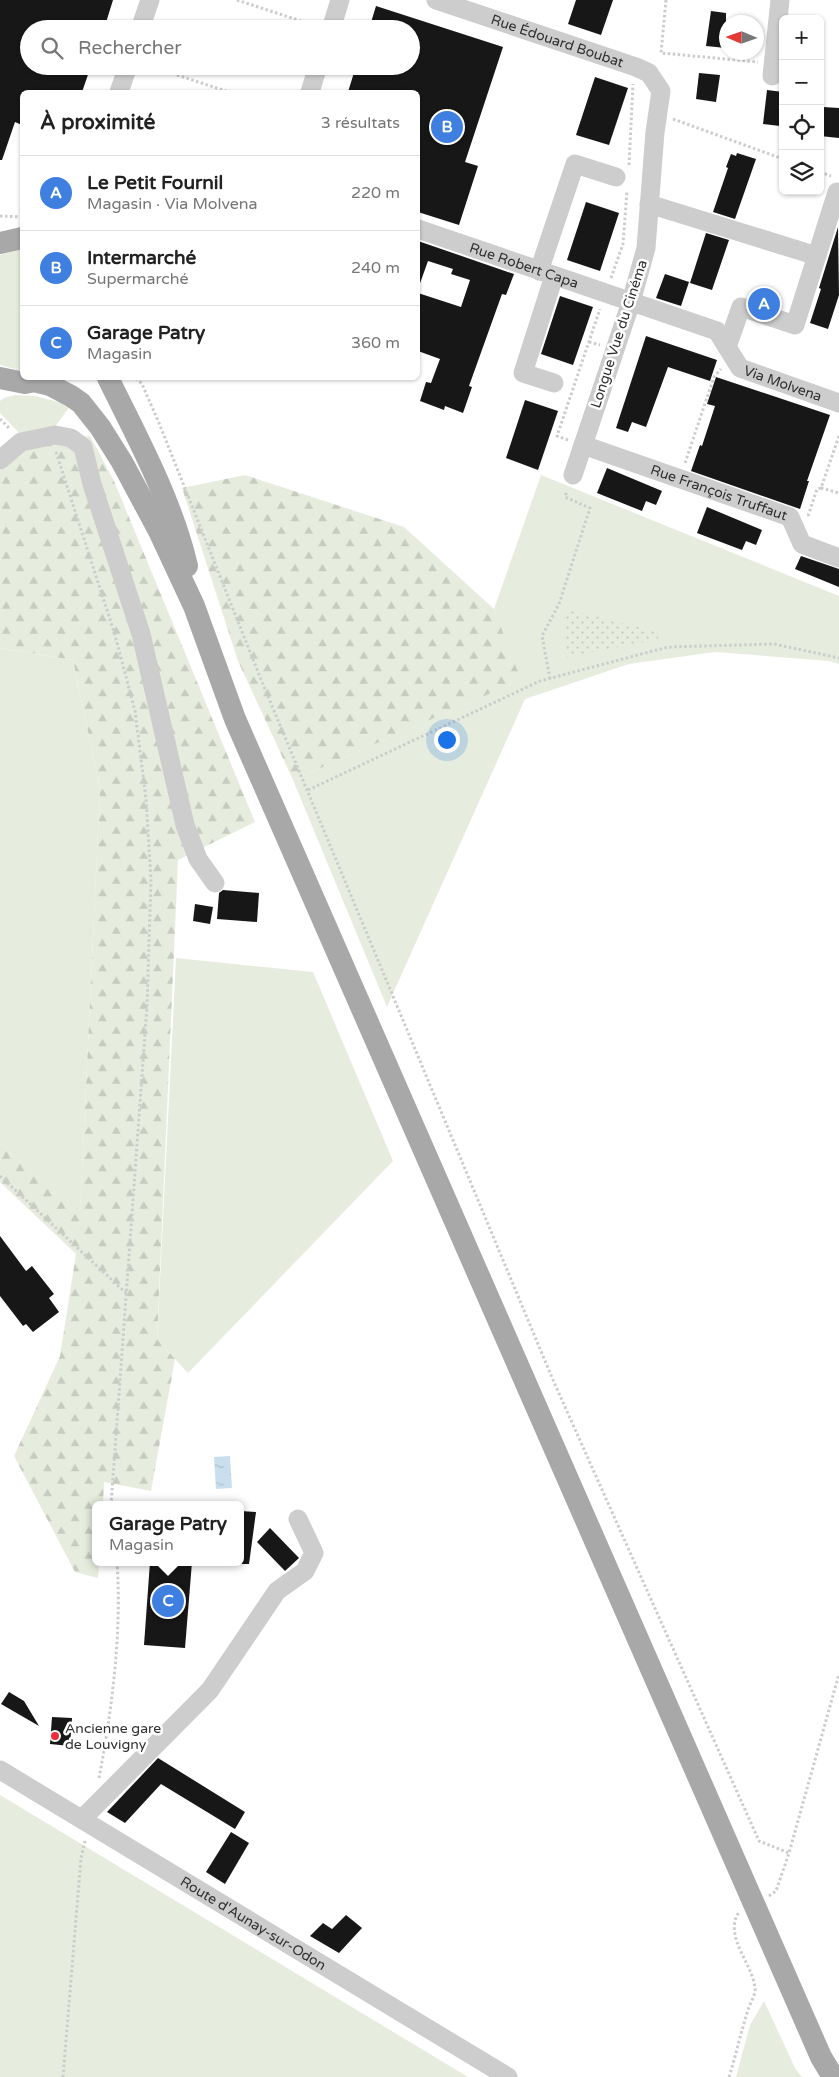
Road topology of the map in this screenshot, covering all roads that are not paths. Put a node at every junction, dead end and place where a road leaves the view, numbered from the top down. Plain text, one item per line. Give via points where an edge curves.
1 (150, 0) edge
2 (340, 0) edge
3 (436, 0) edge
4 (780, 0) edge
5 (143, 20) edge
6 (329, 20) edge
7 (772, 70) road end
8 (649, 73) joint
9 (125, 75) edge
10 (315, 75) edge
11 (120, 90) edge
12 (311, 90) edge
13 (616, 177) dead end
14 (837, 192) dead end
15 (649, 204) junction
16 (420, 230) edge
17 (817, 256) junction
18 (547, 274) junction
19 (631, 302) junction
20 (727, 347) junction
21 (45, 380) edge
22 (109, 380) edge
23 (554, 383) dead end
24 (4, 384) edge
25 (839, 403) edge
26 (583, 445) junction
27 (0, 460) edge
28 (573, 475) road end
29 (839, 558) edge
30 (194, 606) junction
31 (215, 883) dead end
32 (298, 1519) dead end
33 (0, 1770) edge
34 (83, 1818) junction
35 (508, 2077) edge
36 (833, 2077) edge

1 - 5 street
2 - 6 street
3 - 8 street, Rue Édouard Boubat
4 - 7 street
8 - 15 street, Longue Vue du Cinéma via 661,91
9 - 11 street
10 - 12 street
13 - 18 street via 575,164
14 - 17 street
15 - 17 street
15 - 19 street, Longue Vue du Cinéma via 646,248
16 - 18 street, Rue Robert Capa
17 - 20 street via 795,325 741,307
18 - 19 street, Rue Robert Capa
18 - 23 street via 523,373
19 - 20 street, Via Molvena via 716,331
19 - 26 street, Longue Vue du Cinéma
20 - 25 street, Via Molvena via 740,368
21 - 24 main road
21 - 30 main road via 81,403 100,427 142,499
22 - 30 main road via 175,525 187,564
26 - 28 street, Longue Vue du Cinéma
26 - 29 street, Rue François Truffaut via 790,517 802,544
27 - 31 street via 21,442 50,435 71,438 83,446 92,484 141,634 185,825 198,859
30 - 36 main road via 239,728 821,2057
32 - 34 street via 314,1553 305,1571 277,1591 210,1690
33 - 34 street, Route d'Aunay-sur-Odon
34 - 35 street, Route d'Aunay-sur-Odon

